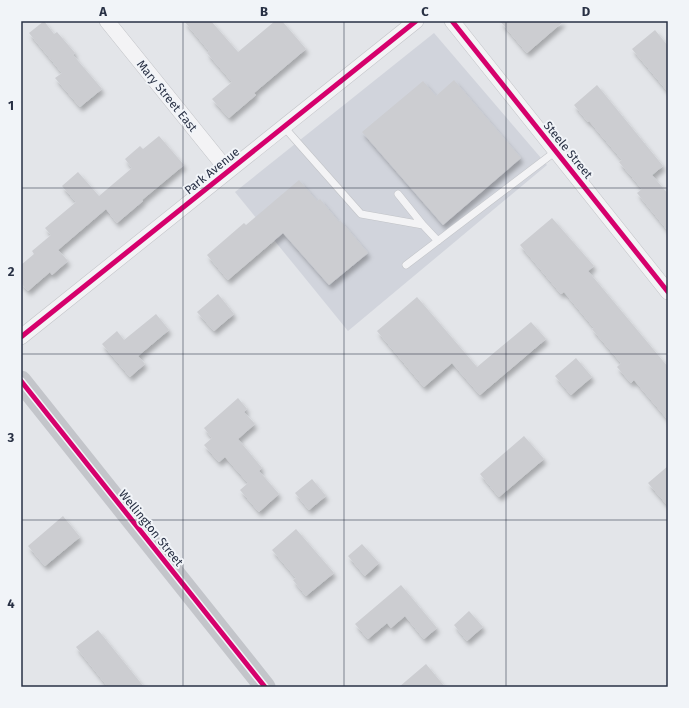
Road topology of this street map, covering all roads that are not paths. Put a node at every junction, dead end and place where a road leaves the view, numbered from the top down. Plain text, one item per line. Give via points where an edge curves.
1 (107, 21) edge
2 (416, 21) edge
3 (452, 21) edge
4 (284, 127) junction
5 (556, 151) junction
6 (228, 171) junction
7 (398, 194) dead end
8 (423, 225) junction
9 (438, 241) junction
10 (406, 265) dead end
11 (668, 292) edge
12 (21, 337) edge
13 (21, 381) edge
14 (265, 687) edge

1 - 6 street, Mary Street East
2 - 4 street, Park Avenue
3 - 5 street, Steele Street
4 - 6 street, Park Avenue
4 - 8 lane via 361,214
5 - 9 lane
5 - 11 street, Steele Street
6 - 12 street, Park Avenue
7 - 8 lane
8 - 9 lane
9 - 10 lane
13 - 14 street, Wellington Street

